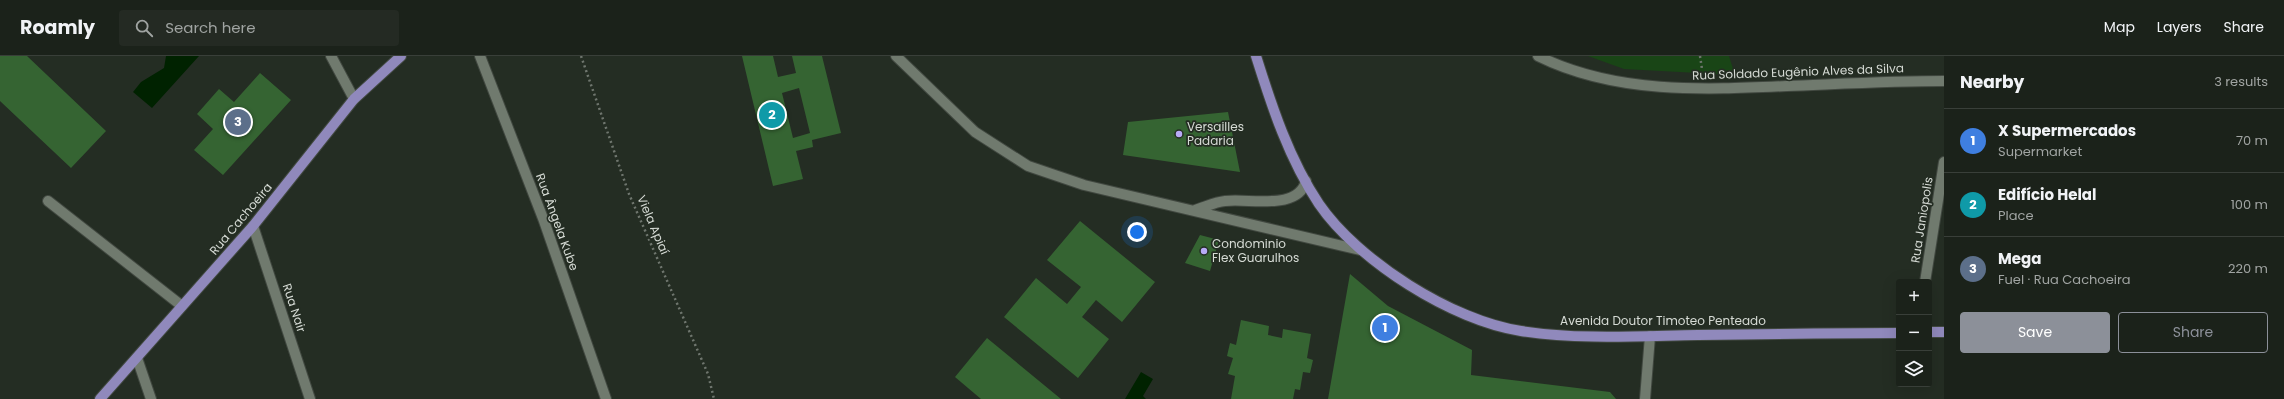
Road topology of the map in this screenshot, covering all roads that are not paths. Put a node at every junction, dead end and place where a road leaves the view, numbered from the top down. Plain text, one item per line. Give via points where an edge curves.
1 (331, 56) edge
2 (401, 56) edge
3 (480, 56) edge
4 (896, 56) edge
5 (1256, 56) edge
6 (1538, 56) edge
7 (1944, 81) edge
8 (354, 99) junction
9 (1944, 162) edge
10 (1306, 181) junction
11 (48, 201) dead end
12 (1195, 210) junction
13 (253, 226) junction
14 (1360, 250) junction
15 (1925, 279) edge
16 (182, 306) junction
17 (1932, 332) edge
18 (1944, 332) edge
19 (1896, 333) edge
20 (1650, 336) junction
21 (137, 358) junction
22 (100, 399) edge
23 (151, 399) edge
24 (310, 399) edge
25 (606, 399) edge
26 (1645, 399) edge

1 - 8 street
2 - 8 main road, Rua Cachoeira
3 - 25 street, Rua Ângela Kube via 544,220
4 - 12 street via 974,132 1028,166 1084,185
5 - 10 main road, Avenida Doutor Timoteo Penteado via 1272,107
6 - 7 street, Rua Soldado Eugênio Alves da Silva via 1560,67 1614,82 1704,90
8 - 13 main road, Rua Cachoeira
9 - 15 street, Rua Janiopolis
10 - 12 street via 1300,193 1286,201 1224,201
10 - 14 main road, Avenida Doutor Timoteo Penteado via 1320,205
11 - 16 street
12 - 14 street
13 - 16 main road, Rua Cachoeira
13 - 24 street, Rua Nair
14 - 20 main road, Avenida Doutor Timoteo Penteado via 1414,287 1467,317 1520,331
16 - 21 main road, Rua Cachoeira
17 - 18 main road
19 - 20 main road, Avenida Doutor Timoteo Penteado
20 - 26 street
21 - 22 main road, Rua Cachoeira
21 - 23 street

